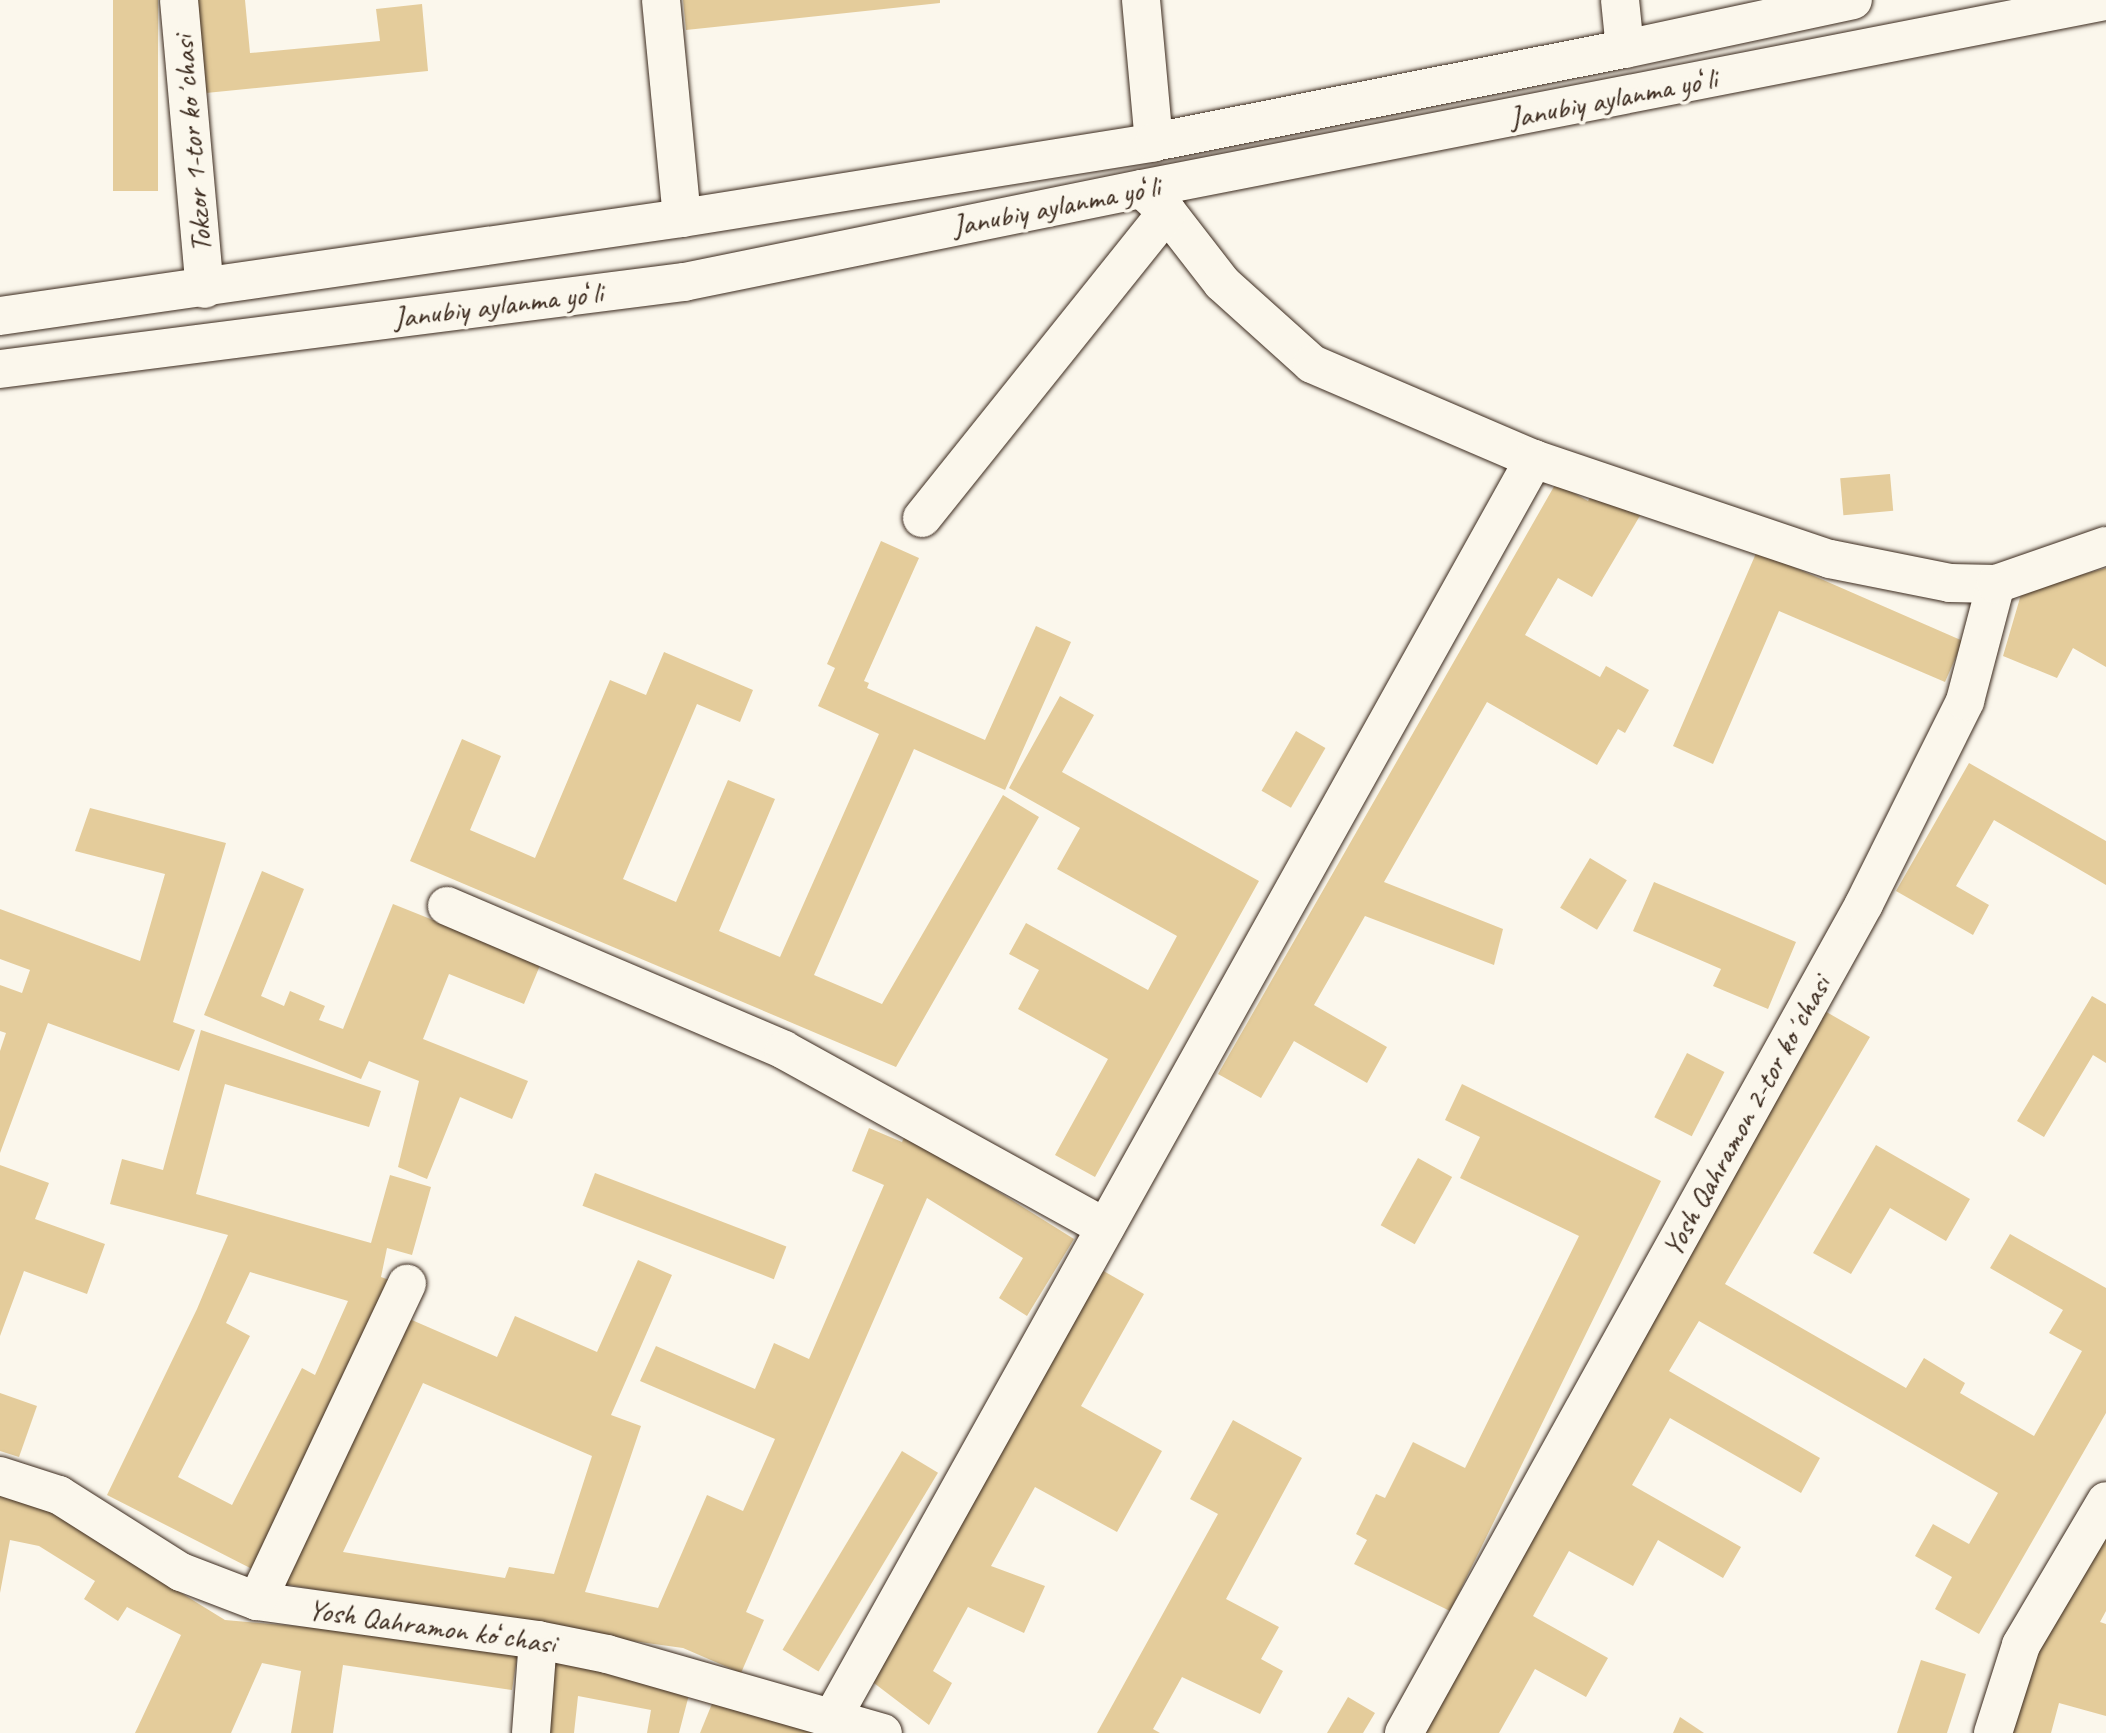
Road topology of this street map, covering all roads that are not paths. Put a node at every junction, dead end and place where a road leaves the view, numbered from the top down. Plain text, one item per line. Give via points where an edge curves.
1 (179, 0) edge
2 (661, 0) edge
3 (1141, 0) edge
4 (1620, 0) edge
5 (1853, 0) edge
6 (2106, 1) edge
7 (1625, 49) junction
8 (1154, 142) junction
9 (1155, 200) junction
10 (682, 218) junction
11 (205, 289) junction
12 (0, 316) edge
13 (0, 369) edge
14 (1534, 459) junction
15 (922, 518) dead end
16 (2106, 546) edge
17 (1996, 584) junction
18 (447, 906) dead end
19 (1105, 1227) junction
20 (407, 1284) dead end
21 (0, 1476) edge
22 (2106, 1501) edge
23 (257, 1601) junction
24 (538, 1640) junction
25 (831, 1720) junction
26 (531, 1733) edge
27 (883, 1733) edge
28 (1404, 1733) edge
29 (1993, 1733) edge

1 - 11 main road, Tokzor 1-tor koʼchasi
2 - 10 main road
3 - 8 main road
4 - 7 main road
5 - 7 main road, Janubiy aylanma yoʻli
6 - 9 main road, Janubiy aylanma yoʻli
7 - 8 main road, Janubiy aylanma yoʻli
8 - 10 main road, Janubiy aylanma yoʻli
9 - 13 main road, Janubiy aylanma yoʻli via 684,282
9 - 14 main road via 1222,284 1312,364
9 - 15 main road
10 - 11 main road, Janubiy aylanma yoʻli
11 - 12 main road, Janubiy aylanma yoʻli
14 - 17 main road via 1830,559 1950,583
14 - 19 main road
16 - 17 main road
17 - 28 main road, Yosh Qahramon 2-tor koʼchasi via 1965,701 1864,904
18 - 19 main road via 784,1050
19 - 25 main road
20 - 23 main road
21 - 23 main road, Yosh Qahramon koʻchasi via 59,1495 181,1572
22 - 29 main road via 2021,1645
23 - 24 main road, Yosh Qahramon koʻchasi
24 - 25 main road, Yosh Qahramon koʻchasi via 607,1654
24 - 26 main road
25 - 27 main road, Yosh Qahramon koʻchasi

